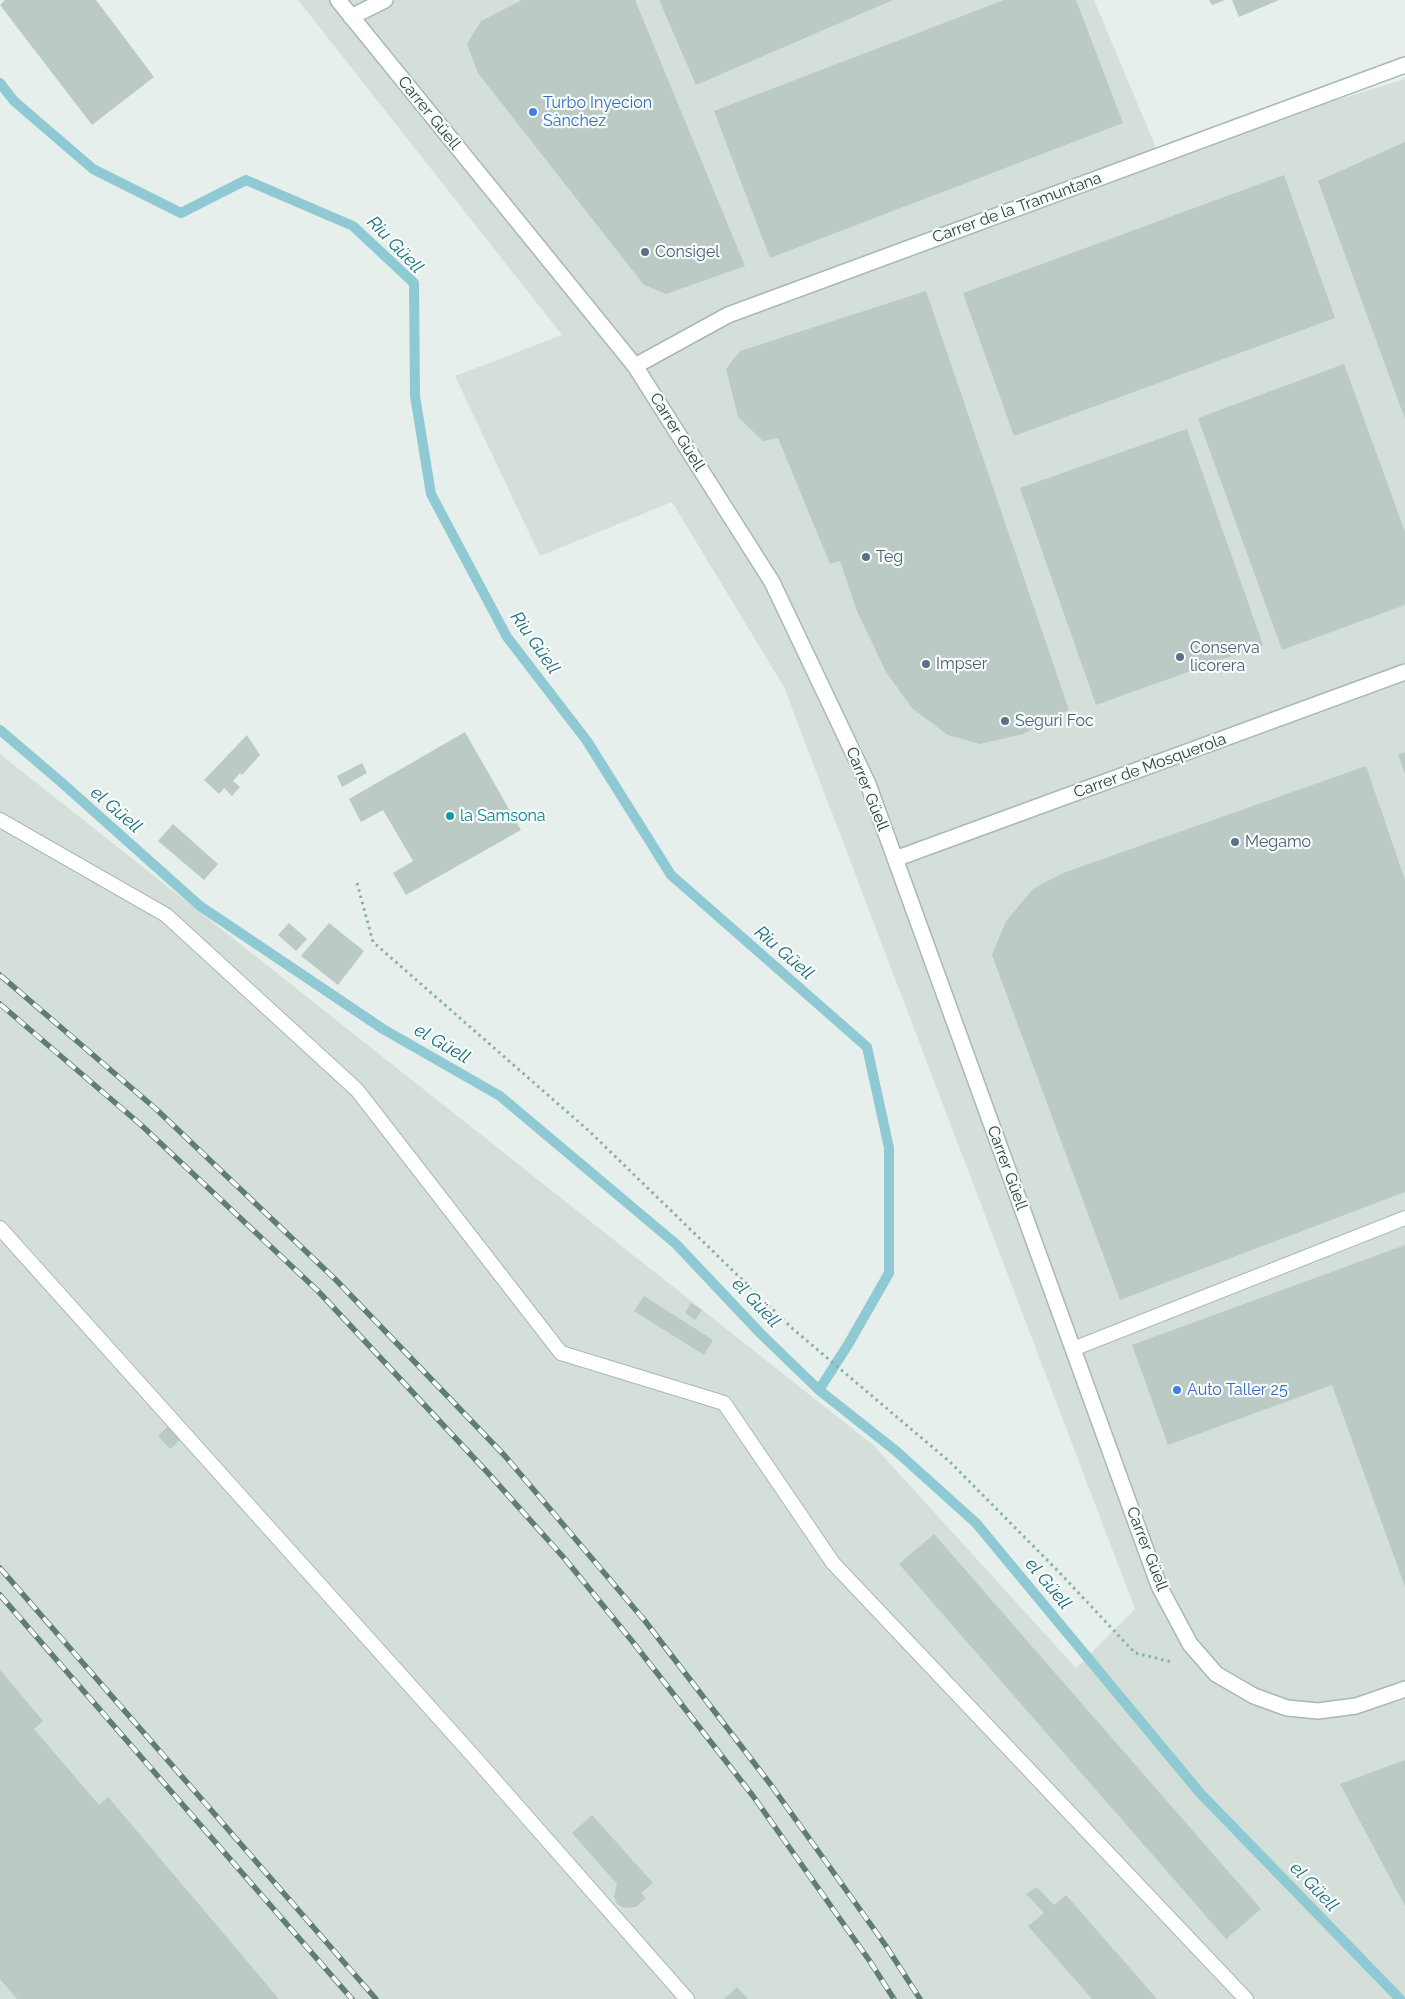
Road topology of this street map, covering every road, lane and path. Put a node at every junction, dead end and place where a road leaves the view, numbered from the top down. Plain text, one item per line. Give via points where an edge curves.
1 (338, 0) edge
2 (385, 0) edge
3 (351, 17) junction
4 (1405, 65) edge
5 (635, 366) junction
6 (1405, 672) edge
7 (0, 820) edge
8 (895, 860) junction
9 (357, 883) dead end
10 (1405, 1218) edge
11 (0, 1228) edge
12 (1073, 1349) junction
13 (1216, 1674) junction
14 (1405, 1690) edge
15 (687, 1999) edge
16 (1246, 1999) edge

1 - 3 street, Carrer Güell
2 - 3 street
3 - 5 street, Carrer Güell
4 - 5 street, Carrer de la Tramuntana via 728,315
5 - 8 street, Carrer Güell via 772,582 868,784
6 - 8 street, Carrer de Mosquerola
7 - 16 lane via 166,915 357,1090 561,1353 724,1403 833,1563
8 - 12 street, Carrer Güell
9 - 13 path via 373,942 589,1130 793,1329 950,1462 1135,1653
10 - 12 lane
11 - 15 lane
12 - 13 street, Carrer Güell via 1159,1586 1190,1644
13 - 14 street, Carrer Güell via 1254,1696 1287,1708 1318,1711 1356,1706

